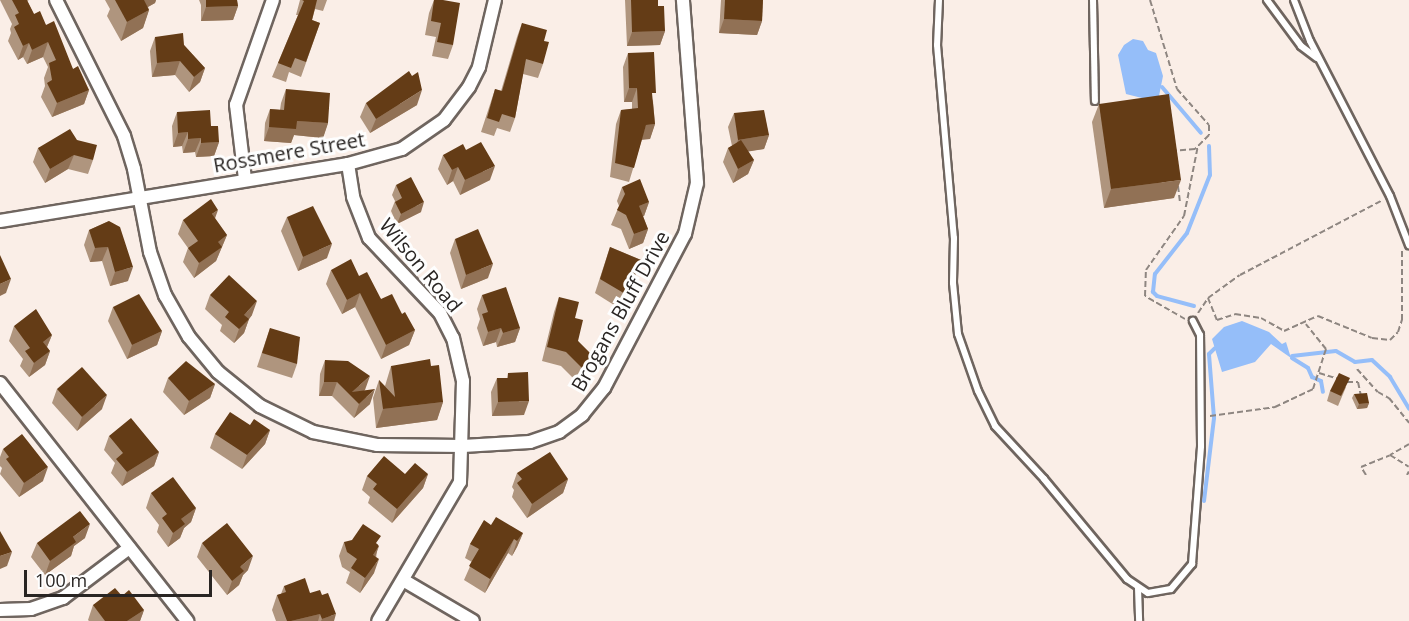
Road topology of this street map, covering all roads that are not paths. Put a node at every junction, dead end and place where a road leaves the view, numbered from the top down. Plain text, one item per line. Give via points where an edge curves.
1 (56, 0) edge
2 (273, 0) edge
3 (495, 0) edge
4 (683, 0) edge
5 (939, 0) edge
6 (1093, 0) edge
7 (1267, 0) edge
8 (1294, 0) edge
9 (1319, 60) junction
10 (1095, 101) dead end
11 (348, 164) junction
12 (245, 180) junction
13 (141, 197) junction
14 (0, 221) edge
15 (1409, 245) edge
16 (1193, 321) road end
17 (0, 383) edge
18 (463, 446) junction
19 (129, 548) junction
20 (403, 580) junction
21 (1137, 588) junction
22 (0, 610) edge
23 (187, 621) edge
24 (378, 621) edge
25 (473, 621) edge
26 (1139, 621) edge

1 - 13 street, Brogans Bluff Drive via 124,136
2 - 12 street via 237,105
3 - 11 street, Rossmere Street via 479,67 458,104 416,142 387,155
4 - 18 street, Brogans Bluff Drive via 697,183 685,234 603,388 582,415 559,432 530,442
5 - 21 lane via 937,45 958,334 995,426
6 - 10 lane
7 - 9 lane via 1301,46
8 - 9 lane
9 - 15 lane via 1390,196
11 - 12 street, Rossmere Street
11 - 18 street, Wilson Road via 352,197 369,238 431,302 453,338 463,381
12 - 13 street, Rossmere Street
13 - 14 street, Rossmere Street
13 - 18 street, Brogans Bluff Drive via 150,252 165,296 203,355 236,387 279,417 343,440 377,445
16 - 21 lane via 1200,335 1201,446 1192,564 1171,589 1148,593
17 - 19 street
18 - 20 street, Wilson Road via 460,482 454,496
19 - 22 street via 63,598 31,609
19 - 23 street
20 - 24 street, Wilson Road
20 - 25 street
21 - 26 lane

